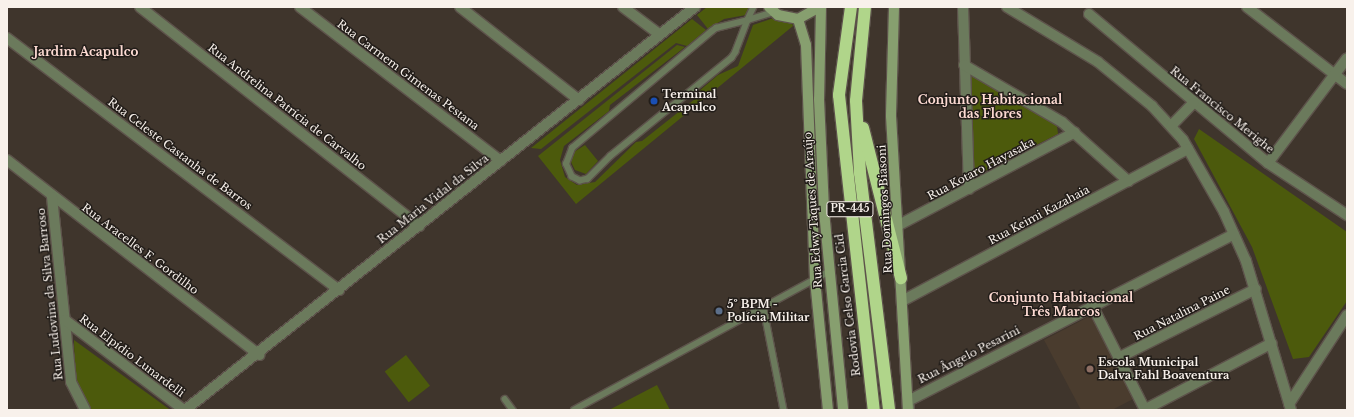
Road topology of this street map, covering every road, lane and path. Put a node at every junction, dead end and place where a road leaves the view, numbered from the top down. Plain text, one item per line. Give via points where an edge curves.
1 (140, 7) edge
2 (300, 7) edge
3 (460, 7) edge
4 (623, 7) edge
5 (695, 7) edge
6 (754, 7) edge
7 (820, 7) edge
8 (851, 7) edge
9 (864, 7) edge
10 (894, 7) edge
11 (964, 7) edge
12 (1007, 7) edge
13 (1247, 7) edge
14 (772, 9) edge
15 (1090, 14) dead end
16 (798, 19) junction
17 (748, 20) junction
18 (659, 34) junction
19 (7, 38) edge
20 (1347, 58) edge
21 (964, 65) junction
22 (1335, 76) junction
23 (1347, 84) edge
24 (579, 100) junction
25 (856, 101) junction
26 (1192, 104) junction
27 (1171, 126) junction
28 (1075, 132) junction
29 (1188, 149) junction
30 (7, 160) edge
31 (501, 161) junction
32 (1268, 163) junction
33 (1128, 181) junction
34 (969, 189) junction
35 (52, 197) junction
36 (1347, 215) edge
37 (419, 226) junction
38 (897, 226) junction
39 (1234, 234) junction
40 (828, 272) junction
41 (901, 278) junction
42 (815, 280) junction
43 (1256, 289) junction
44 (339, 290) junction
45 (902, 302) junction
46 (1092, 305) junction
47 (764, 309) junction
48 (1347, 315) edge
49 (65, 320) junction
50 (1272, 343) junction
51 (259, 355) junction
52 (1118, 358) junction
53 (505, 399) dead end
54 (908, 407) edge
55 (1290, 407) edge
56 (85, 410) edge
57 (185, 410) edge
58 (513, 410) edge
59 (574, 410) edge
60 (784, 410) edge
61 (828, 410) edge
62 (843, 410) edge
63 (874, 410) edge
64 (888, 410) edge
65 (1144, 410) edge

1 - 37 street, Rua Andrelina Patrícia de Carvalho
2 - 31 street, Rua Carmem Gimenas Pestana
3 - 24 street
4 - 18 street
5 - 18 street, Rua Maria Vidal da Silva
6 - 17 lane
7 - 16 main road
7 - 40 main road, Rua Edwy Taques de Araújo via 819,99
8 - 63 highway, Rodovia Celso Garcia Cid / PR-445 via 839,95
9 - 25 highway, PR-445
10 - 38 main road, Rua Domingos Biasoni via 892,116
11 - 21 street
12 - 27 street via 1098,62 1141,96
13 - 22 street
14 - 16 main road
14 - 17 lane
15 - 26 street, Rua Francisco Merighe
16 - 42 main road, Rua Edwy Taques de Araújo via 806,45
17 - 17 lane via 732,58 611,156 588,179 580,181 572,177 566,164 572,148 716,28
18 - 24 street, Rua Maria Vidal da Silva
19 - 44 street, Rua Celeste Castanha de Barros
20 - 22 street
21 - 28 street via 1019,95
21 - 34 street
22 - 23 street
22 - 32 street
24 - 31 street, Rua Maria Vidal da Silva
25 - 41 highway
25 - 64 highway, PR-445 via 860,173
26 - 27 street
26 - 32 street, Rua Francisco Merighe
27 - 29 street
28 - 33 street
28 - 34 street, Rua Kotaro Hayasaka
29 - 33 street, Rua Keimi Kazahaia
29 - 39 street
30 - 35 street, Rua Aracelles F. Gordilho
31 - 37 street, Rua Maria Vidal da Silva
32 - 36 street, Rua Francisco Merighe
33 - 45 street, Rua Keimi Kazahaia
34 - 38 street, Rua Kotaro Hayasaka
35 - 49 street, Rua Ludovina da Silva Barroso
35 - 51 street, Rua Aracelles F. Gordilho
37 - 44 street, Rua Maria Vidal da Silva
38 - 41 main road, Rua Domingos Biasoni
39 - 43 street
39 - 46 street, Rua Ângelo Pesarini
40 - 42 lane
40 - 62 main road, Rua Edwy Taques de Araújo
41 - 45 main road, Rua Domingos Biasoni
42 - 47 lane
42 - 61 main road, Rua Edwy Taques de Araújo
43 - 50 street
43 - 52 street, Rua Natalina Paine
44 - 51 street, Rua Maria Vidal da Silva
45 - 54 main road, Rua Domingos Biasoni
46 - 52 street
46 - 54 street, Rua Ângelo Pesarini
47 - 59 lane
47 - 60 lane
48 - 55 street
49 - 56 street, Rua Ludovina da Silva Barroso via 70,382
49 - 57 street, Rua Elpídio Lunardelli
50 - 55 street
50 - 65 street
51 - 57 street, Rua Maria Vidal da Silva
52 - 65 street
53 - 58 lane

